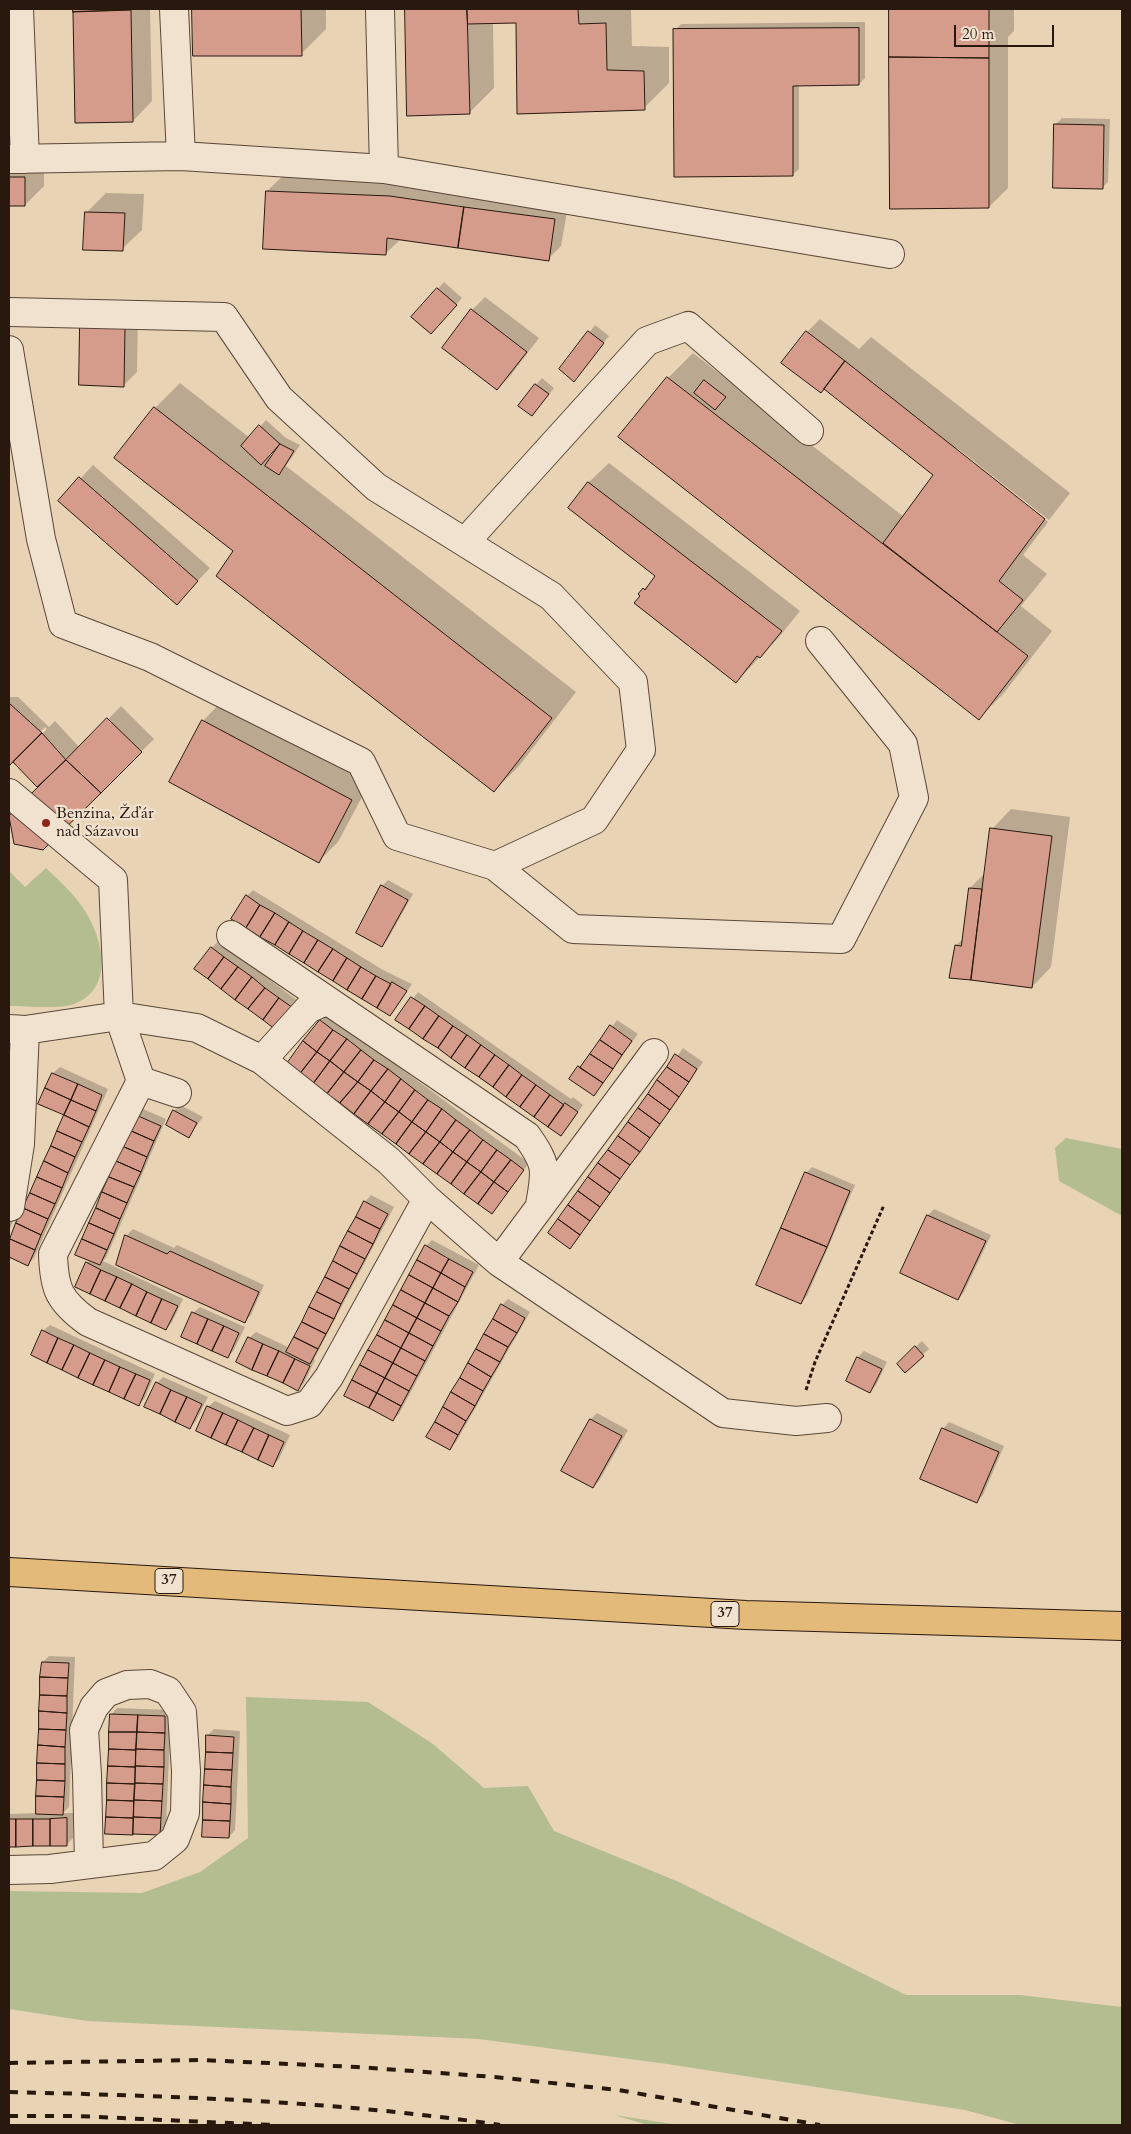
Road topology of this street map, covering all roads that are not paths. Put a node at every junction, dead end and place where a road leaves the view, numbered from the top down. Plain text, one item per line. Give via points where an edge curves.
1 (19, 9) edge
2 (174, 9) edge
3 (380, 9) edge
4 (182, 156) junction
5 (17, 159) edge
6 (384, 169) junction
7 (890, 254) dead end
8 (9, 312) edge
9 (9, 350) edge
10 (809, 431) dead end
11 (465, 542) junction
12 (820, 641) dead end
13 (9, 793) edge
14 (495, 866) junction
15 (231, 935) dead end
16 (326, 1001) junction
17 (119, 1016) junction
18 (17, 1030) edge
19 (654, 1053) dead end
20 (262, 1060) junction
21 (141, 1081) junction
22 (177, 1093) dead end
23 (427, 1199) junction
24 (540, 1205) junction
25 (10, 1207) dead end
26 (498, 1262) junction
27 (827, 1418) dead end
28 (9, 1572) edge
29 (1122, 1626) edge
30 (89, 1864) junction
31 (9, 1870) edge

1 - 5 lane
2 - 4 lane
3 - 6 lane
4 - 5 lane
4 - 6 lane
6 - 7 lane
8 - 11 lane via 224,317 279,398 376,487
9 - 14 lane via 41,539 63,624 150,657 361,762 397,836
10 - 11 lane via 688,326 647,341
11 - 14 lane via 551,596 633,682 641,750 594,820
12 - 14 lane via 903,744 914,798 842,939 572,929
13 - 17 lane via 113,880
15 - 16 lane
16 - 20 lane via 308,1009
16 - 24 lane via 527,1136 541,1156 546,1173
17 - 18 lane
17 - 20 lane via 197,1028
17 - 21 lane
18 - 25 lane via 20,1144
19 - 24 lane
20 - 23 lane via 388,1161
21 - 22 lane
21 - 23 lane via 53,1254 59,1292 69,1308 88,1322 287,1411 309,1404 329,1377
23 - 26 lane
24 - 26 lane
26 - 27 lane via 723,1413 796,1421
28 - 29 main road, 37 via 746,1615
30 - 30 lane via 154,1856 175,1839 185,1813 186,1772 182,1712 168,1691 150,1684 127,1685 106,1693 94,1707 84,1730
30 - 31 lane

